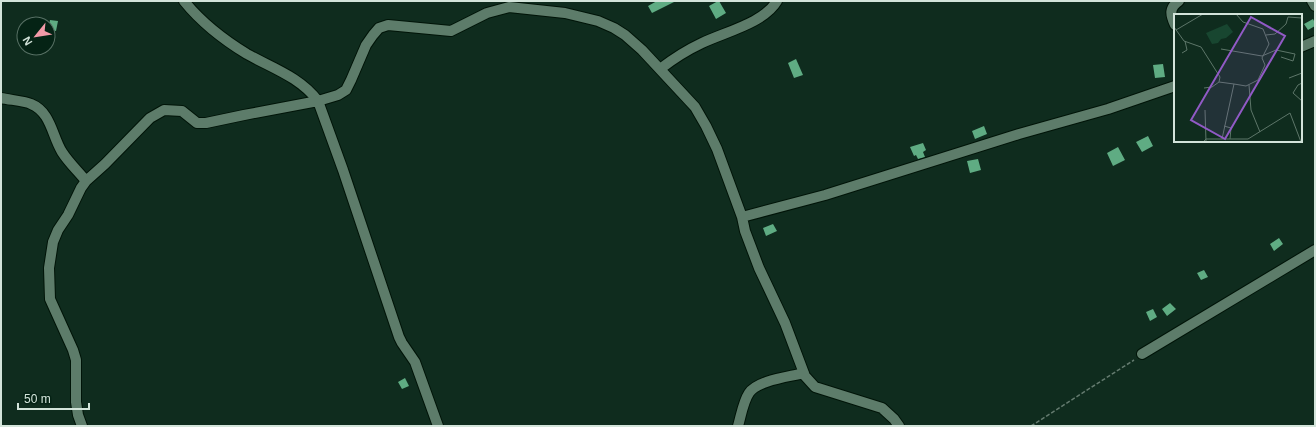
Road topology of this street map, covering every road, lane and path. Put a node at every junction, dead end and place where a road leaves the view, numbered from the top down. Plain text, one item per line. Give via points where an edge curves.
1 (184, 1) edge
2 (778, 1) edge
3 (1180, 1) edge
4 (1312, 1) edge
5 (1315, 6) edge
6 (1174, 23) edge
7 (1315, 41) edge
8 (1302, 47) edge
9 (660, 69) junction
10 (1174, 86) edge
11 (1, 98) edge
12 (318, 101) junction
13 (86, 181) junction
14 (742, 218) junction
15 (1315, 250) edge
16 (1142, 354) joint
17 (804, 373) junction
18 (82, 426) edge
19 (438, 426) edge
20 (738, 426) edge
21 (899, 426) edge
22 (1031, 426) edge

1 - 12 street via 222,37 289,76 308,89
2 - 9 street via 757,19 686,51
3 - 6 street via 1171,9
4 - 5 street
7 - 8 street
9 - 12 street via 625,35 598,21 566,13 509,7 481,15 451,31 388,25 379,28 366,45 346,90
9 - 14 street via 701,116 717,149
10 - 14 street via 1108,109
11 - 13 street via 30,103 43,112 61,150
12 - 13 street via 206,124 197,123 182,111 164,110 150,118
12 - 19 street via 399,337 415,362
13 - 18 street via 58,230 53,242 49,268 50,299 76,360 76,402
14 - 17 street via 759,268 785,323
15 - 16 street
16 - 22 path
17 - 20 street via 756,386 749,394
17 - 21 street via 815,387 882,408

